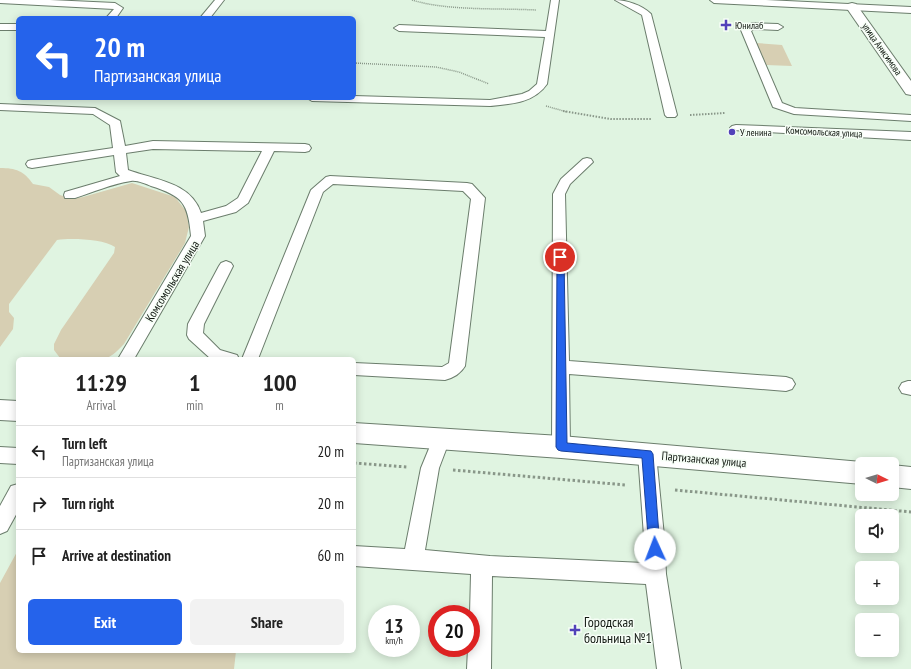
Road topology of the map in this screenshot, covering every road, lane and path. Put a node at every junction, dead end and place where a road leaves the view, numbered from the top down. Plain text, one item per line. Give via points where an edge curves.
1 (0, 0) edge
2 (220, 0) edge
3 (412, 0) edge
4 (619, 0) edge
5 (714, 0) edge
6 (891, 0) edge
7 (911, 1) edge
8 (554, 5) edge
9 (852, 7) junction
10 (911, 10) edge
11 (113, 16) edge
12 (207, 16) edge
13 (0, 27) edge
14 (16, 27) edge
15 (778, 27) dead end
16 (399, 28) dead end
17 (549, 34) junction
18 (356, 63) edge
19 (911, 91) edge
20 (523, 97) junction
21 (356, 99) edge
22 (97, 104) edge
23 (0, 107) edge
24 (726, 113) dead end
25 (671, 115) junction
26 (911, 118) edge
27 (736, 128) dead end
28 (911, 136) edge
29 (269, 148) junction
30 (305, 148) dead end
31 (119, 150) junction
32 (587, 162) dead end
33 (32, 164) dead end
34 (133, 176) junction
35 (70, 195) dead end
36 (196, 219) junction
37 (226, 266) dead end
38 (127, 357) edge
39 (225, 357) edge
40 (251, 357) edge
41 (562, 367) junction
42 (356, 369) edge
43 (786, 384) dead end
44 (0, 410) edge
45 (16, 411) edge
46 (356, 433) edge
47 (441, 439) junction
48 (561, 447) junction
49 (647, 454) junction
50 (0, 455) edge
51 (16, 456) edge
52 (855, 472) edge
53 (899, 477) edge
54 (911, 478) edge
55 (16, 496) edge
56 (0, 525) edge
57 (356, 556) edge
58 (413, 559) junction
59 (482, 566) junction
60 (655, 574) junction
61 (479, 669) edge
62 (669, 669) edge

1 - 11 lane via 115,6 119,8
2 - 12 lane
3 - 8 path via 445,6
4 - 25 lane via 646,14
5 - 9 lane
6 - 7 lane
8 - 17 lane
9 - 10 lane
9 - 19 street, улица Анисимова
13 - 14 lane
15 - 26 lane via 752,26 746,30 777,105 794,111
16 - 17 lane
17 - 20 lane via 542,84 539,89
18 - 20 path via 448,69
20 - 21 lane via 490,103
20 - 25 path via 562,111 592,116 637,121
22 - 23 lane, Комсомольская улица
22 - 31 lane, Комсомольская улица via 116,123
24 - 25 path
27 - 28 lane, Комсомольская улица
29 - 30 lane
29 - 31 lane via 153,145
29 - 36 lane via 243,200 231,209
31 - 33 lane
31 - 34 lane, Комсомольская улица via 122,172
32 - 41 lane via 565,182 559,194
34 - 35 lane
34 - 36 lane, Комсомольская улица via 184,195 190,202
36 - 38 lane, Комсомольская улица via 198,236
37 - 39 lane via 196,324 195,336 214,354
40 - 42 lane via 317,190 330,180 467,187 478,198 457,366 445,374
41 - 43 lane
41 - 48 lane
44 - 45 street
46 - 47 street, Партизанская улица
47 - 48 street, Партизанская улица
47 - 58 lane via 430,468
48 - 49 street, Партизанская улица
49 - 52 street, Партизанская улица
49 - 60 lane
50 - 51 lane
53 - 54 street
55 - 56 lane
57 - 58 lane
58 - 59 lane
59 - 60 lane
59 - 61 lane
60 - 62 lane

